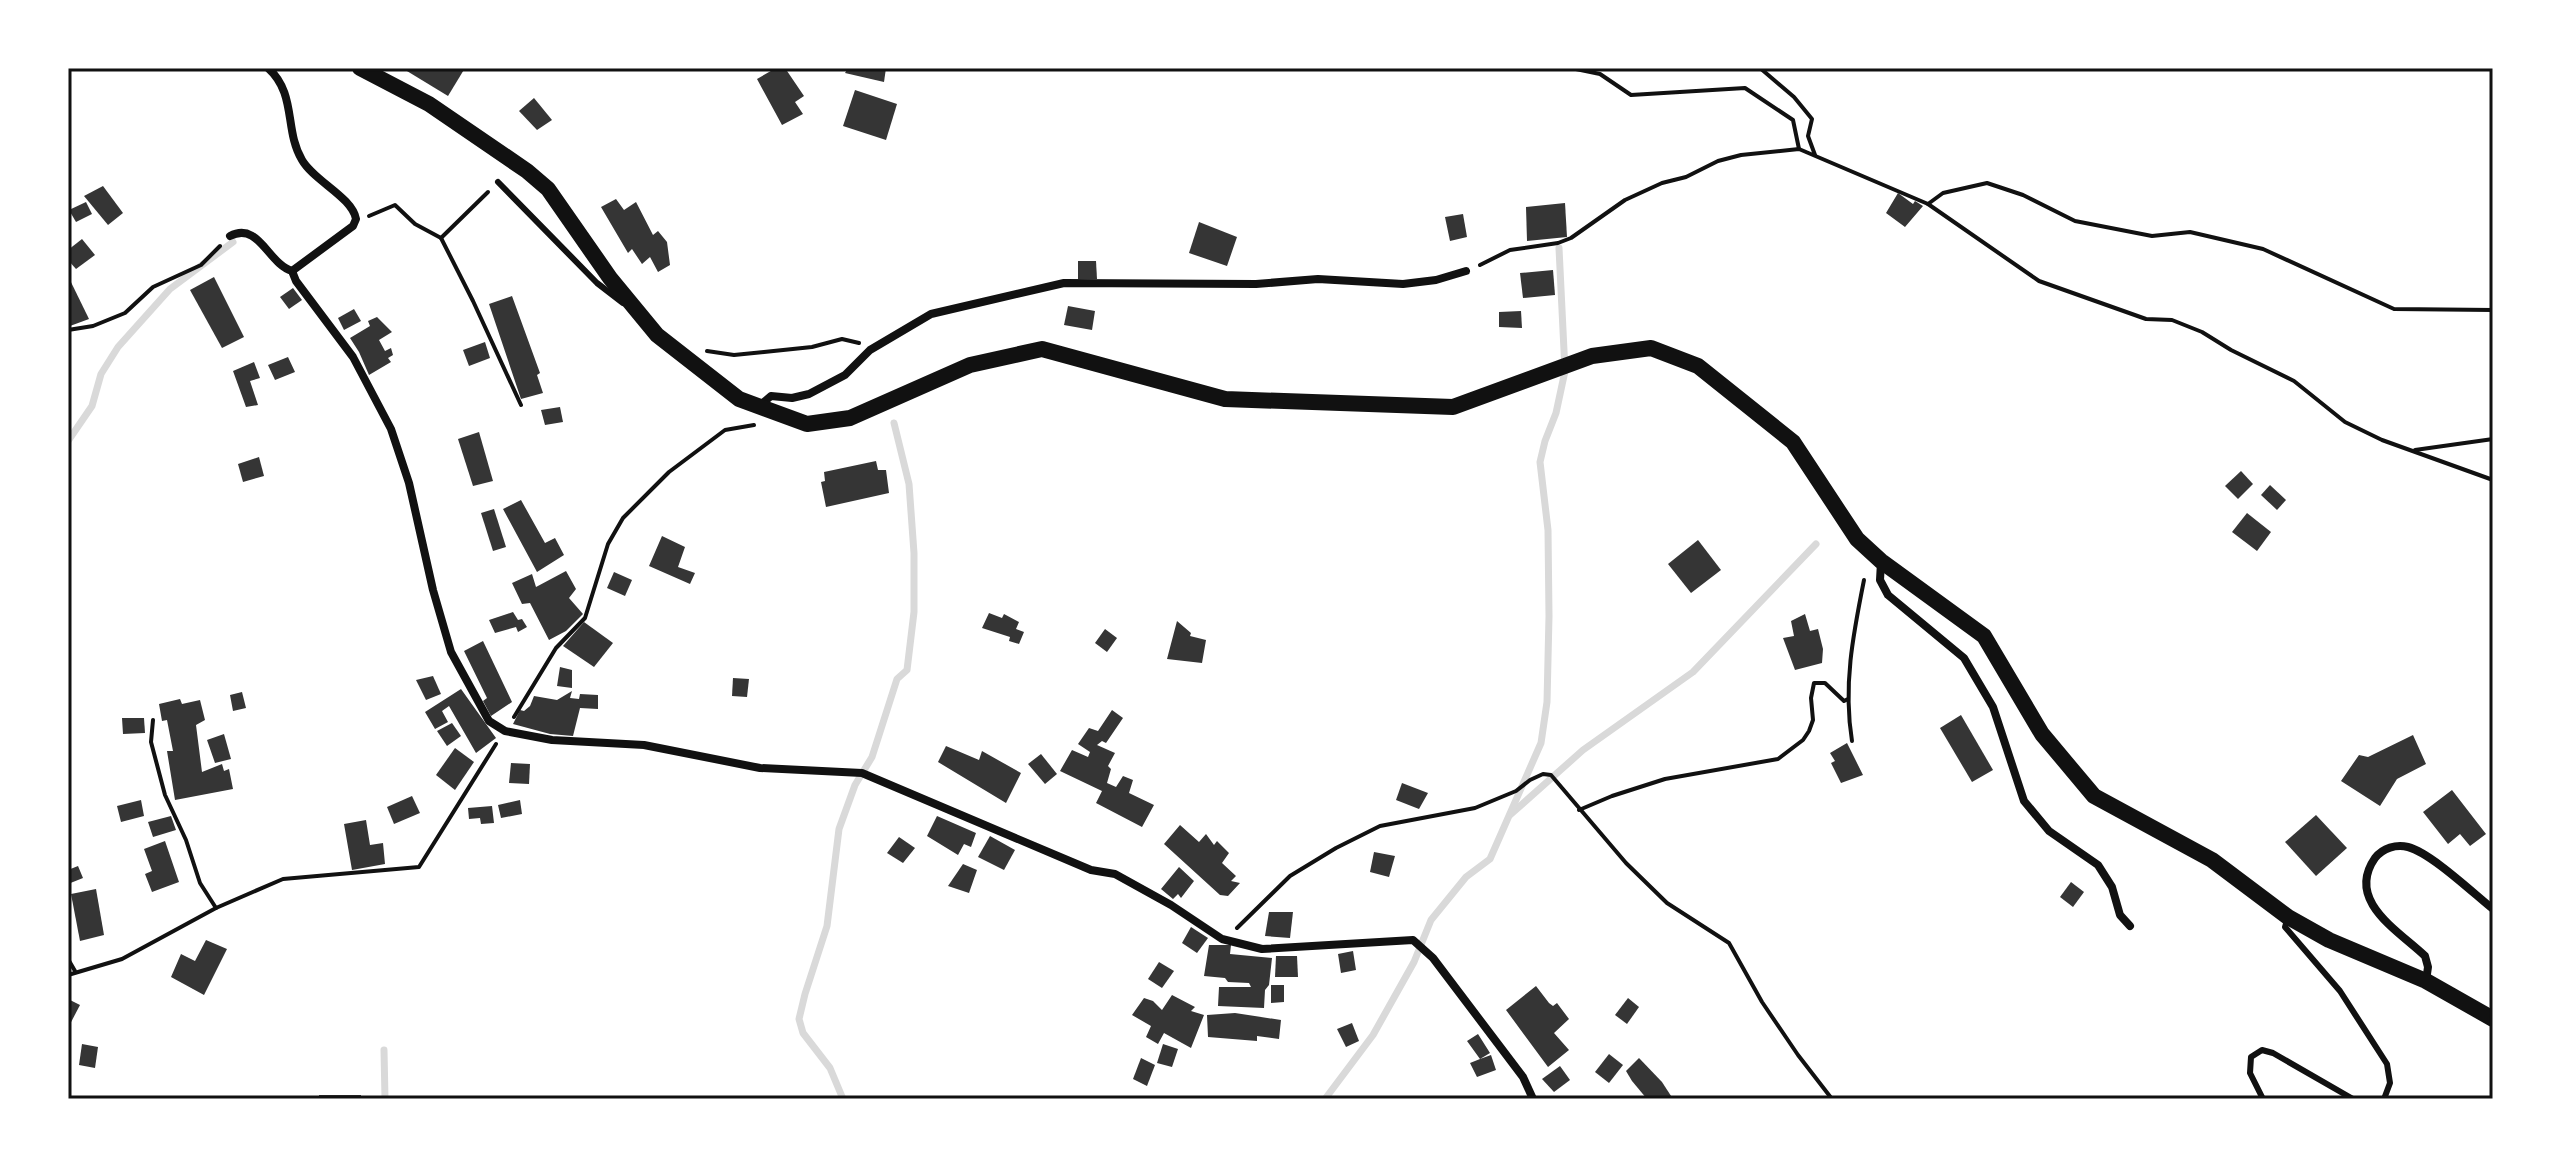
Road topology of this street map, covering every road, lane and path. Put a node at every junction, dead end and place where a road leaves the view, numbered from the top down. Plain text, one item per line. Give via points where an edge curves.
1 (268, 68) edge
2 (360, 68) edge
3 (1571, 68) edge
4 (1760, 68) edge
5 (1799, 149) junction
6 (1815, 155) junction
7 (498, 182) joint
8 (1928, 204) junction
9 (353, 226) junction
10 (230, 236) joint
11 (441, 238) junction
12 (292, 271) junction
13 (1466, 271) joint
14 (2493, 310) edge
15 (636, 312) junction
16 (68, 330) edge
17 (870, 350) junction
18 (689, 360) junction
19 (521, 405) dead end
20 (760, 408) junction
21 (2493, 439) edge
22 (2413, 451) junction
23 (2493, 480) edge
24 (1873, 565) junction
25 (1848, 699) junction
26 (153, 720) dead end
27 (505, 731) junction
28 (1852, 741) dead end
29 (1579, 810) junction
30 (216, 908) junction
31 (2493, 909) edge
32 (2288, 917) junction
33 (2130, 926) dead end
34 (1222, 939) junction
35 (68, 959) edge
36 (75, 971) junction
37 (68, 975) edge
38 (2426, 981) junction
39 (2493, 1019) edge
40 (1533, 1099) edge
41 (1832, 1099) edge
42 (2263, 1099) edge
43 (2353, 1099) edge
44 (2384, 1099) edge

1 - 9 street via 283,85 301,159 349,205 355,213
2 - 15 main road via 429,104 548,189
3 - 5 path via 1600,74 1631,95 1745,88 1793,120
4 - 6 path via 1812,119 1808,136
5 - 6 path
5 - 13 path via 1718,161 1625,200 1571,238 1510,250
6 - 8 path
7 - 11 path
7 - 15 lane via 597,283
8 - 14 path via 1943,193 1987,183 2075,221 2152,236 2190,232 2263,249 2394,309
8 - 22 path via 2039,281 2146,319 2172,320 2202,332 2294,381 2345,422
9 - 11 path via 395,205
9 - 12 street
10 - 12 street via 250,234
10 - 16 path via 201,265 153,287 125,313
11 - 19 path
12 - 27 street via 353,357 391,429 451,652 489,721
13 - 17 street via 1403,284 1318,279 1256,284 1064,283 931,314
15 - 18 main road
17 - 18 path via 842,339 734,355 711,350 699,354 704,364
17 - 20 street via 845,375 809,394 771,396
18 - 20 main road via 739,399
20 - 24 main road via 807,424 850,418 970,365 1042,349 1225,399 1453,407 1592,356 1651,348 1698,366 1793,442
20 - 27 path via 753,427 725,430 669,472 623,518 608,544 585,618 556,648
21 - 22 path
22 - 23 path
24 - 25 path via 1850,649
24 - 32 main road via 1984,636 2042,734 2094,796 2212,860
24 - 33 street via 1888,595 1964,658 1993,707 2024,801 2049,831 2098,865
25 - 28 path
25 - 29 path via 1839,698 1825,683 1814,683 1809,731 1778,759 1665,779
26 - 30 path via 151,742 165,795 200,883
27 - 30 path via 419,867 283,879
27 - 34 street via 552,740 644,745 760,768 862,773 1091,870 1115,874
29 - 34 path via 1556,779 1543,774 1475,808 1380,826 1290,876
29 - 41 path via 1667,903 1729,943 1762,1002
30 - 36 path via 122,959
31 - 38 street via 2418,851 2396,846 2377,855 2367,886 2372,908 2425,956
32 - 38 main road
32 - 44 lane via 2285,927 2340,991 2387,1064 2390,1083
34 - 40 street via 1262,949 1413,940 1433,958 1523,1077
35 - 36 path
36 - 37 path
38 - 39 main road
42 - 43 lane via 2249,1064 2262,1050

